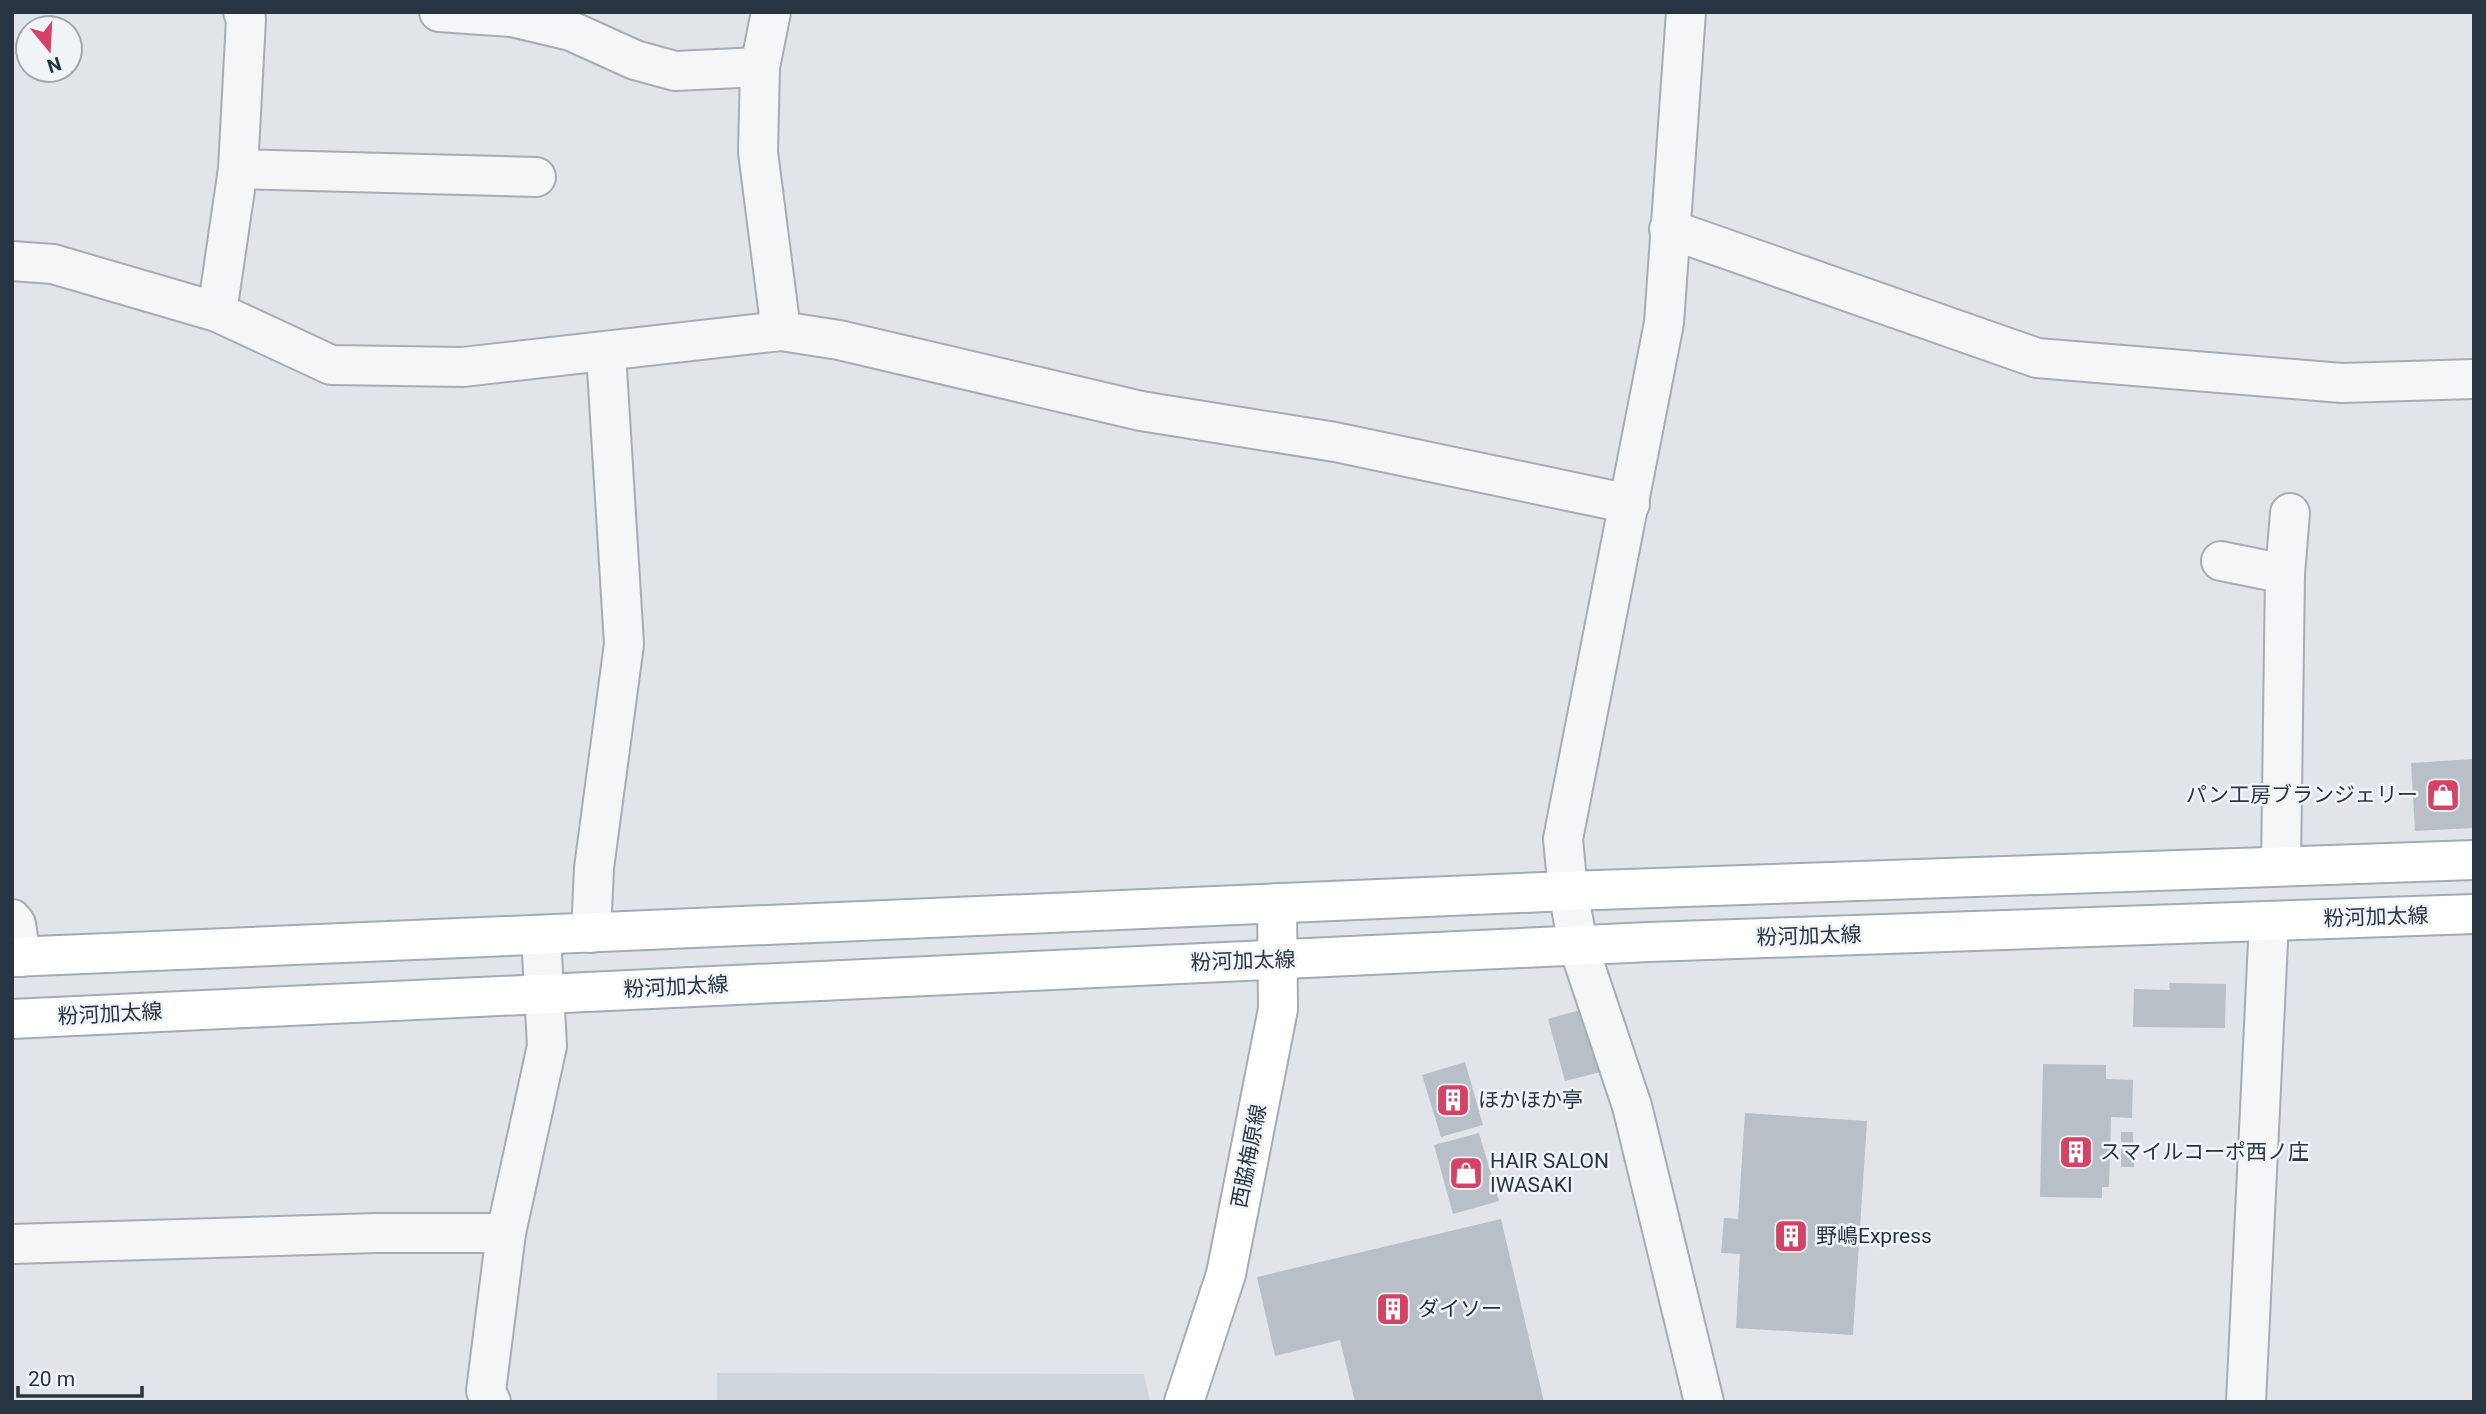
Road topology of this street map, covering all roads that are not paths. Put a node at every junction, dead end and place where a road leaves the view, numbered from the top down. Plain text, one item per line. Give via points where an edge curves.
1 (439, 12) edge
2 (771, 12) edge
3 (1686, 12) edge
4 (255, 15) edge
5 (760, 67) junction
6 (238, 169) junction
7 (536, 177) dead end
8 (1669, 229) junction
9 (12, 261) edge
10 (217, 312) junction
11 (780, 331) junction
12 (606, 353) junction
13 (2474, 379) edge
14 (1630, 503) junction
15 (2290, 513) dead end
16 (2221, 561) dead end
17 (2285, 575) junction
18 (2474, 860) edge
19 (2281, 866) junction
20 (1568, 891) junction
21 (1277, 904) junction
22 (2474, 914) edge
23 (12, 919) edge
24 (2269, 921) junction
25 (591, 933) junction
26 (541, 936) junction
27 (1577, 945) junction
28 (17, 957) edge
29 (1278, 960) junction
30 (545, 993) junction
31 (12, 1019) edge
32 (506, 1233) junction
33 (12, 1244) edge
34 (491, 1402) edge
35 (1184, 1402) edge
36 (1704, 1402) edge
37 (2246, 1402) edge

1 - 5 street via 512,16 571,31 635,60 675,71
2 - 5 street
3 - 8 street
4 - 6 street
5 - 11 street via 758,152
6 - 7 street
6 - 10 street
8 - 13 street via 2037,358 2342,383
8 - 14 street via 1664,323
9 - 10 street via 53,264
10 - 12 street via 331,365 463,367
11 - 12 street
11 - 14 street via 838,340 1141,411 1335,442
12 - 25 street via 624,644 594,869
14 - 20 street via 1563,839
15 - 17 street
16 - 17 street
17 - 19 street
18 - 19 main road
19 - 20 main road
20 - 21 main road
20 - 27 street
21 - 25 main road
21 - 29 main road, 西脇梅原線
22 - 24 main road, 粉河加太線
23 - 28 street
24 - 27 main road, 粉河加太線
24 - 37 street
25 - 26 main road
26 - 28 main road
26 - 30 street
27 - 29 main road, 粉河加太線
27 - 36 street via 1632,1106
29 - 30 main road, 粉河加太線
29 - 35 main road, 西脇梅原線 via 1278,1009 1226,1274
30 - 31 main road, 粉河加太線
30 - 32 street via 547,1046
32 - 33 street
32 - 34 street via 486,1391

